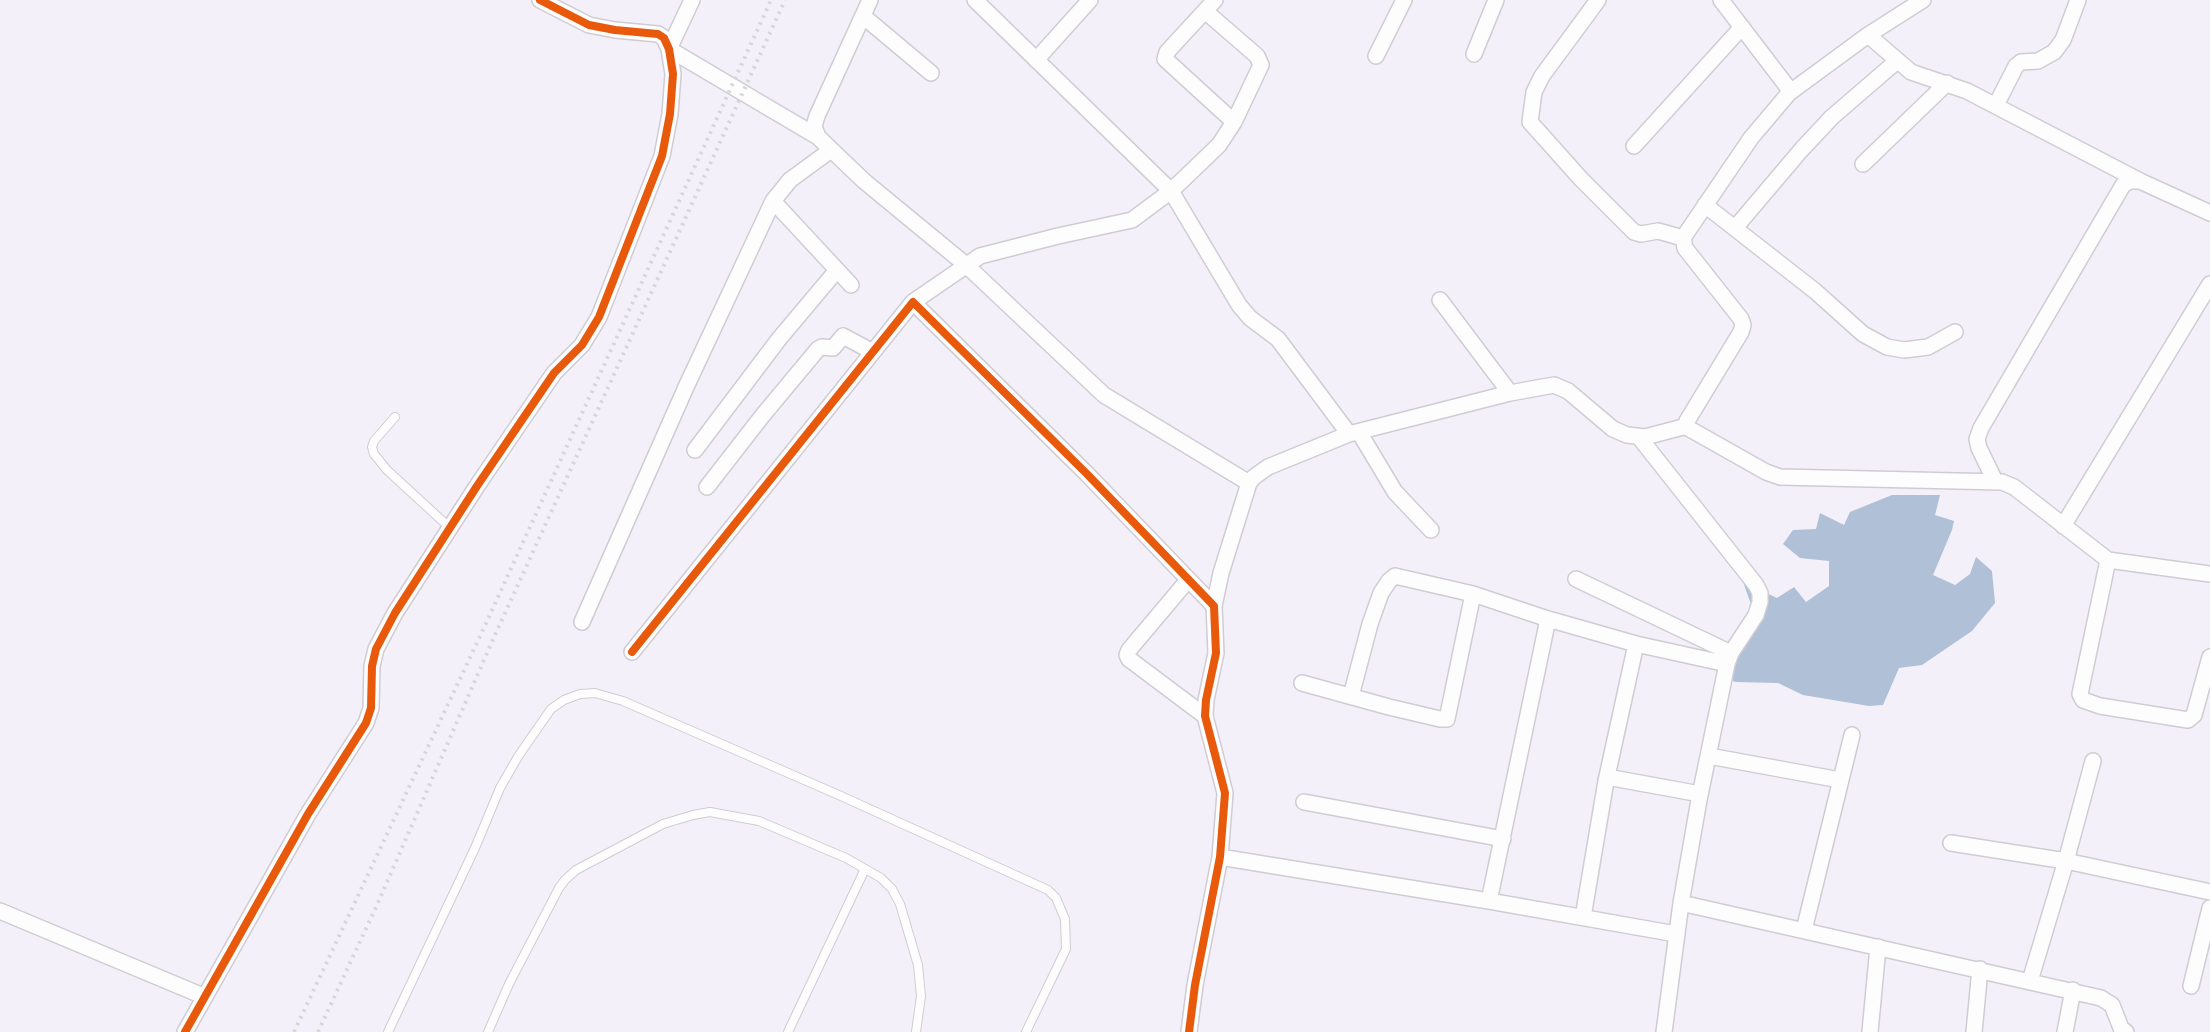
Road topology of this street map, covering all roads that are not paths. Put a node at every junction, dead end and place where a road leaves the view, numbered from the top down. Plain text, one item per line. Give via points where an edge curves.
1 (540, 0) edge
2 (692, 0) edge
3 (870, 0) edge
4 (975, 0) edge
5 (1090, 0) edge
6 (1404, 0) edge
7 (1496, 0) edge
8 (1598, 0) edge
9 (1721, 0) edge
10 (1923, 0) edge
11 (2078, 0) edge
12 (1210, 6) edge
13 (863, 16) junction
14 (1742, 27) junction
15 (1868, 35) junction
16 (669, 49) junction
17 (1474, 54) dead end
18 (1376, 56) dead end
19 (1036, 60) junction
20 (1897, 61) junction
21 (931, 73) dead end
22 (1947, 83) junction
23 (1789, 93) junction
24 (1996, 105) junction
25 (1234, 122) junction
26 (818, 137) junction
27 (1634, 146) dead end
28 (831, 150) junction
29 (1863, 164) dead end
30 (2140, 180) junction
31 (1171, 191) junction
32 (773, 202) junction
33 (1705, 205) junction
34 (2210, 213) edge
35 (1735, 228) junction
36 (1683, 238) junction
37 (966, 265) junction
38 (837, 270) junction
39 (2210, 284) edge
40 (851, 285) dead end
41 (1440, 300) dead end
42 (913, 302) junction
43 (1955, 332) dead end
44 (873, 352) junction
45 (1510, 393) junction
46 (395, 418) dead end
47 (1687, 426) junction
48 (1354, 433) junction
49 (1639, 437) junction
50 (695, 450) dead end
51 (1995, 481) junction
52 (1249, 483) junction
53 (707, 487) dead end
54 (2063, 526) junction
55 (450, 528) junction
56 (1431, 530) dead end
57 (2108, 560) junction
58 (2210, 574) edge
59 (1576, 579) dead end
60 (1188, 580) junction
61 (1473, 594) junction
62 (1214, 606) junction
63 (1548, 619) junction
64 (582, 622) dead end
65 (1636, 644) junction
66 (632, 652) dead end
67 (2210, 657) edge
68 (1729, 659) junction
69 (1302, 683) dead end
70 (1351, 696) junction
71 (1205, 716) junction
72 (1852, 735) dead end
73 (1709, 756) junction
74 (2093, 762) dead end
75 (1606, 776) junction
76 (1840, 780) junction
77 (1700, 794) junction
78 (1304, 802) dead end
79 (1503, 839) junction
80 (1951, 843) dead end
81 (1220, 857) junction
82 (2066, 861) junction
83 (865, 869) junction
84 (2210, 892) edge
85 (1489, 901) junction
86 (1681, 903) junction
87 (2210, 908) edge
88 (0, 911) edge
89 (1583, 917) junction
90 (1804, 930) junction
91 (1676, 934) junction
92 (2207, 934) edge
93 (1878, 947) junction
94 (1980, 969) junction
95 (2030, 980) junction
96 (2191, 986) dead end
97 (2074, 990) junction
98 (203, 996) junction
99 (185, 1032) edge
100 (388, 1032) edge
101 (488, 1032) edge
102 (788, 1032) edge
103 (916, 1032) edge
104 (1026, 1032) edge
105 (1189, 1032) edge
106 (1664, 1032) edge
107 (1870, 1032) edge
108 (1974, 1032) edge
109 (2065, 1032) edge
110 (2126, 1032) edge

1 - 16 street via 589,25 658,34
2 - 16 street
3 - 13 street
4 - 19 street
5 - 19 street
6 - 18 street
7 - 17 street
8 - 36 street via 1542,76 1534,92 1530,122 1634,232 1658,231
9 - 14 street
10 - 15 street
11 - 24 street via 2063,40 2054,52 2038,61 2021,62 2016,66
12 - 25 street via 1260,60 1261,65
12 - 25 street via 1167,52 1165,61
13 - 21 street
13 - 26 street via 817,116 814,126
14 - 23 street
14 - 27 street
15 - 20 street
15 - 23 street
16 - 26 street
16 - 55 street via 673,74 662,156 599,317 582,345 554,373
19 - 31 street
20 - 22 street via 1911,72
20 - 35 street via 1832,117
22 - 24 street
22 - 29 street
23 - 33 street via 1751,138
24 - 30 street
25 - 31 street via 1219,145
26 - 28 street
28 - 32 street via 790,180
28 - 37 street via 864,182
30 - 34 street
30 - 51 street via 2123,185 1980,428 1979,448
31 - 37 street via 1132,220 980,256
31 - 48 street via 1238,305 1278,339
32 - 38 street
32 - 64 street
33 - 35 street
33 - 36 street
35 - 43 street via 1863,334 1887,347 1904,350 1928,347
36 - 47 street via 1685,248 1743,325
37 - 42 street
37 - 52 street via 1104,395
38 - 40 street
38 - 50 street via 779,339
39 - 54 street
41 - 45 street
42 - 44 street
42 - 60 street via 1087,474
44 - 53 street via 843,336 833,348 818,349
44 - 66 street
45 - 48 street
45 - 49 street via 1554,385 1562,387 1613,429
46 - 55 lane via 374,441 374,454
47 - 49 street
47 - 51 street via 1780,477
48 - 52 street via 1268,467 1258,472
48 - 56 street via 1395,492
49 - 68 street via 1760,593 1756,615
51 - 54 street via 2014,487
52 - 62 street
54 - 57 street
55 - 98 street via 395,612 376,649 372,666 371,708 366,722 308,814
57 - 58 street
57 - 67 street via 2080,694 2083,700 2100,706 2188,720 2194,715
59 - 68 street
60 - 62 street
60 - 71 street via 1128,655 1129,659
61 - 63 street
61 - 70 street via 1400,576 1391,578 1381,593 1370,624
61 - 70 street via 1447,719
62 - 71 street via 1216,654
63 - 65 street
63 - 79 street
65 - 68 street
65 - 75 street
68 - 73 street
69 - 70 street
71 - 81 street via 1223,780
72 - 76 street
73 - 76 street
73 - 77 street
74 - 82 street
75 - 77 street
75 - 89 street
76 - 90 street
77 - 86 street
78 - 79 street
79 - 85 street
80 - 82 street
81 - 85 street
81 - 105 street
82 - 84 street
82 - 95 street
83 - 101 lane via 759,821 735,815 710,812 663,824 576,870 559,888
83 - 102 lane
83 - 103 lane via 881,878 900,904 918,965 920,996
85 - 89 street
86 - 90 street
86 - 91 street
87 - 92 street
88 - 98 street
89 - 91 street
90 - 93 street
91 - 106 street
92 - 96 street
93 - 94 street
93 - 107 street
94 - 95 street
94 - 108 street
95 - 97 street
97 - 109 street
97 - 110 street via 2109,1002
98 - 99 street
100 - 104 lane via 500,788 519,755 551,709 580,694 595,693 623,701 750,756 1048,890 1056,898 1065,919 1066,949

